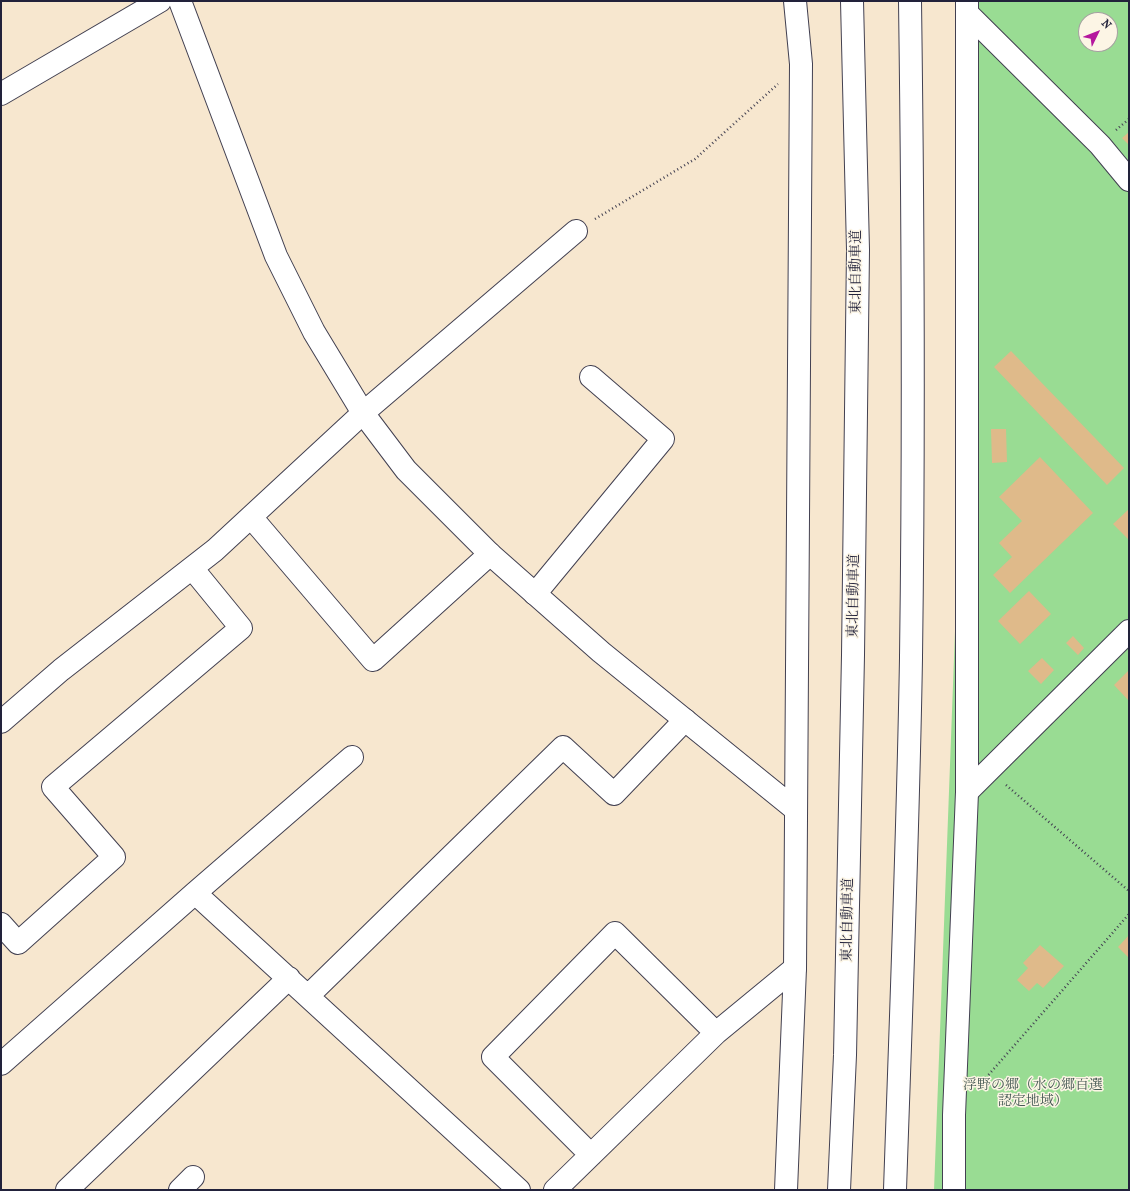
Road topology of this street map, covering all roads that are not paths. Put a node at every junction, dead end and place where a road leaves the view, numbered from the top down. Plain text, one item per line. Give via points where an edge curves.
1 (160, 1) edge
2 (180, 1) edge
3 (795, 1) edge
4 (852, 1) edge
5 (910, 1) edge
6 (967, 7) edge
7 (1, 94) edge
8 (1129, 180) edge
9 (576, 231) road end
10 (591, 377) dead end
11 (363, 412) junction
12 (251, 516) junction
13 (490, 554) junction
14 (192, 568) junction
15 (535, 594) junction
16 (1129, 631) edge
17 (685, 720) junction
18 (1, 722) edge
19 (352, 757) dead end
20 (967, 792) junction
21 (796, 810) junction
22 (195, 892) junction
23 (1, 924) edge
24 (795, 968) junction
25 (289, 978) junction
26 (308, 996) junction
27 (716, 1033) junction
28 (1, 1064) edge
29 (591, 1155) junction
30 (67, 1190) edge
31 (519, 1190) edge
32 (555, 1190) edge
33 (786, 1190) edge
34 (839, 1190) edge
35 (895, 1190) edge
36 (954, 1190) edge

1 - 7 main road
2 - 11 main road via 276,256 314,332
3 - 21 main road via 801,64
4 - 34 main road, 東北自動車道 via 858,258 853,670 845,1055
5 - 35 main road via 913,245 911,650
6 - 8 main road via 1100,145
6 - 20 main road
9 - 11 main road
10 - 15 main road via 663,440
11 - 12 main road
11 - 13 main road via 406,470
12 - 13 main road via 373,660
12 - 14 main road via 216,550
13 - 15 main road
14 - 18 main road via 62,670
14 - 23 main road via 241,628 53,787 114,857 18,943
15 - 17 main road
16 - 20 main road
17 - 21 main road
17 - 26 main road via 614,794 562,747
19 - 22 main road
20 - 36 main road via 954,1114
21 - 24 main road
22 - 25 main road
22 - 28 main road
24 - 27 main road
24 - 33 main road
25 - 26 main road
25 - 30 main road
26 - 31 main road
27 - 29 main road
27 - 29 main road via 615,933 492,1056
29 - 32 main road

